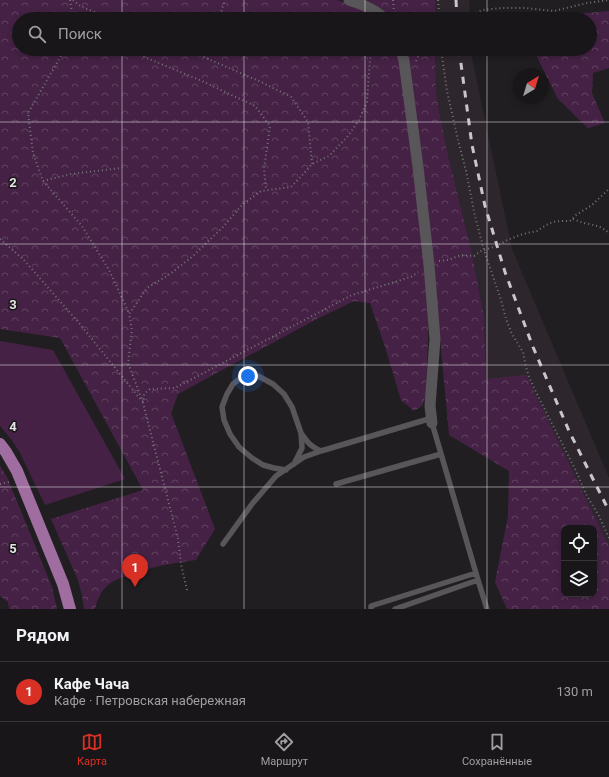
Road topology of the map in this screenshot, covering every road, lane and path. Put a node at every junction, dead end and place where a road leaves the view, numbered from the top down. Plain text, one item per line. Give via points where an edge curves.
1 (70, 0) edge
2 (73, 0) edge
3 (225, 0) edge
4 (349, 0) edge
5 (393, 0) edge
6 (438, 0) edge
7 (609, 0) edge
8 (72, 12) edge
9 (94, 12) edge
10 (221, 12) edge
11 (379, 12) edge
12 (391, 12) edge
13 (439, 12) edge
14 (477, 12) edge
15 (61, 56) edge
16 (142, 56) edge
17 (201, 56) edge
18 (209, 56) edge
19 (372, 56) edge
20 (403, 56) edge
21 (442, 56) edge
22 (208, 59) junction
23 (312, 164) junction
24 (121, 168) dead end
25 (43, 181) junction
26 (266, 189) junction
27 (609, 189) edge
28 (573, 219) junction
29 (609, 233) edge
30 (0, 239) edge
31 (484, 250) junction
32 (428, 265) junction
33 (129, 314) junction
34 (432, 421) junction
35 (301, 433) junction
36 (0, 444) edge
37 (321, 451) junction
38 (441, 454) junction
39 (294, 464) junction
40 (286, 470) junction
41 (11, 482) dead end
42 (0, 484) edge
43 (336, 484) dead end
44 (609, 538) edge
45 (223, 544) dead end
46 (476, 573) junction
47 (478, 580) junction
48 (70, 609) edge
49 (370, 609) edge
50 (395, 609) edge
51 (487, 609) edge

1 - 8 path
2 - 9 path
3 - 10 path
4 - 11 street
5 - 12 path
6 - 13 path
7 - 14 path via 554,11 501,8
15 - 25 path via 28,113 32,153
16 - 26 path via 255,106 270,126 264,169
17 - 22 path
18 - 22 path
19 - 23 path via 366,102 359,120 329,156
20 - 32 street
21 - 31 path via 474,216
22 - 23 path via 290,96 308,122
23 - 26 path via 291,187
24 - 25 path via 71,174
25 - 33 path via 82,226 109,270
26 - 33 path via 242,205 193,256 147,288
27 - 28 path
28 - 29 path via 603,228
28 - 31 path via 553,222 537,231
30 - 33 path via 23,259 143,402 128,363 132,330
31 - 32 path via 474,256 461,255
31 - 44 path via 506,319 523,352 529,377
32 - 34 street via 435,339 430,406
34 - 37 lane
34 - 38 lane
35 - 37 lane via 312,446
35 - 39 lane via 302,448
35 - 40 lane via 292,407 284,394 273,384 258,376 242,377 233,384 222,407 230,434 239,447 252,458 264,465
36 - 48 main road via 20,478 63,584
37 - 39 lane
38 - 43 lane
38 - 46 lane
39 - 40 lane
40 - 45 lane via 276,476 252,504
41 - 42 path
46 - 47 lane
46 - 49 lane via 370,606
47 - 50 lane
47 - 51 lane

